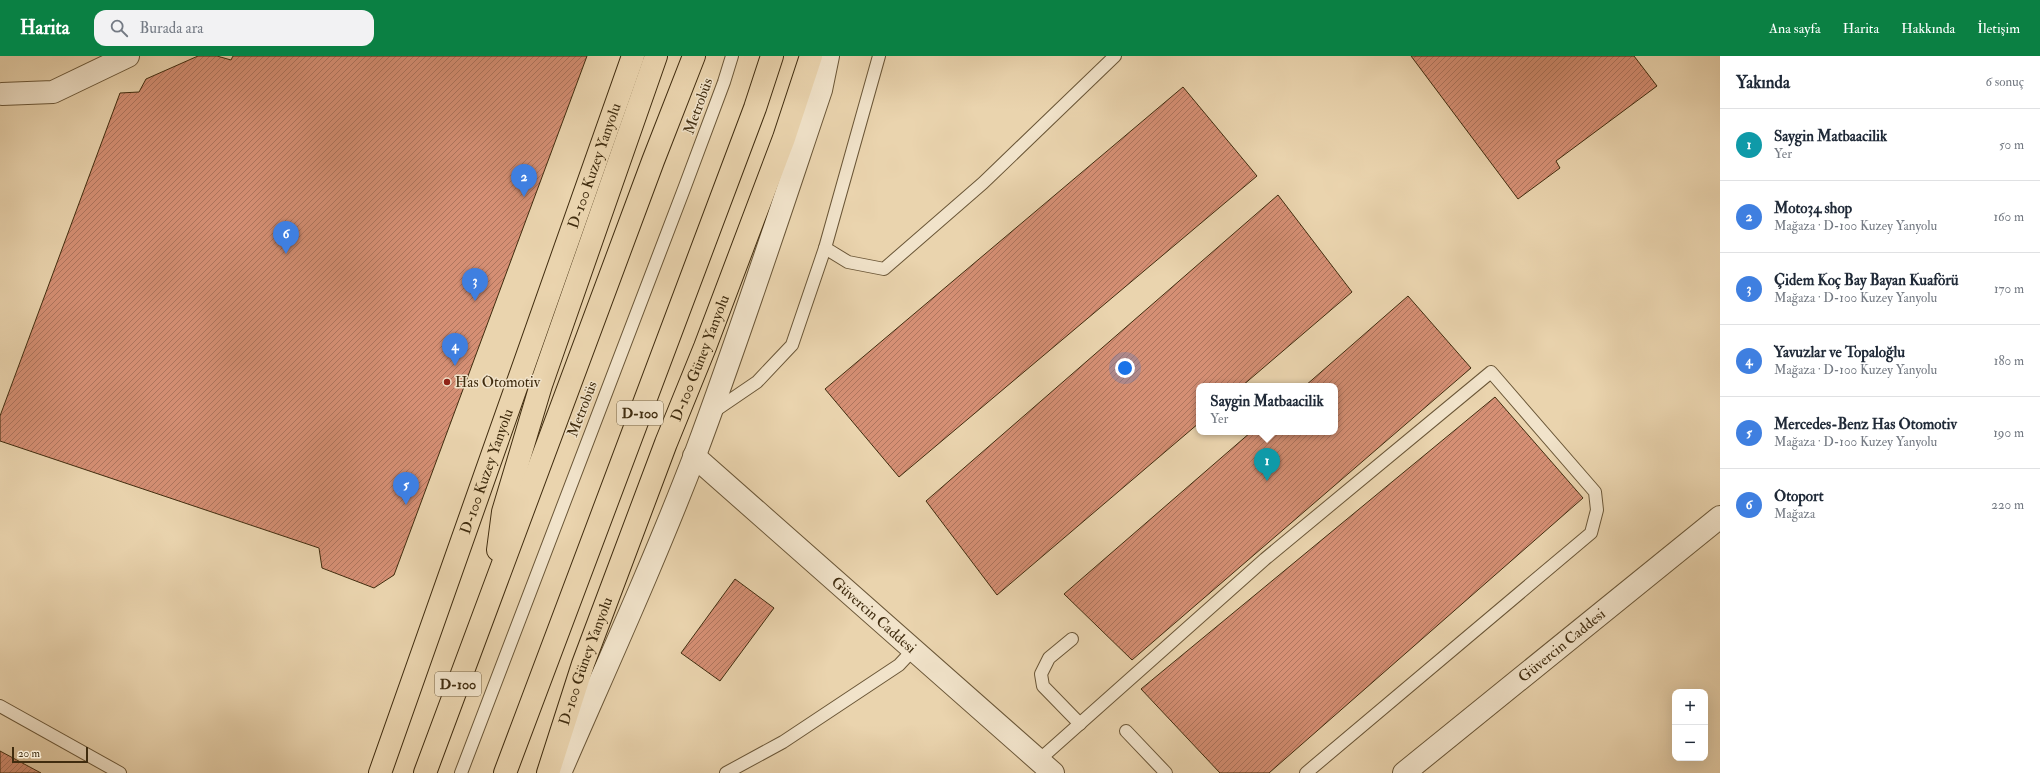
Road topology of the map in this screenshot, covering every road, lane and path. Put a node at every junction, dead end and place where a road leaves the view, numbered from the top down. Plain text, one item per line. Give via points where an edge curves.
1 (128, 56) edge
2 (633, 56) edge
3 (656, 56) edge
4 (694, 56) edge
5 (732, 56) edge
6 (772, 56) edge
7 (811, 56) edge
8 (828, 56) edge
9 (879, 56) edge
10 (1115, 56) edge
11 (1, 95) edge
12 (826, 248) junction
13 (710, 414) junction
14 (694, 456) junction
15 (1720, 517) edge
16 (491, 594) junction
17 (1072, 639) dead end
18 (913, 650) junction
19 (0, 706) edge
20 (1080, 724) junction
21 (1126, 732) dead end
22 (1046, 767) edge
23 (506, 772) edge
24 (120, 773) edge
25 (380, 773) edge
26 (425, 773) edge
27 (462, 773) edge
28 (548, 773) edge
29 (560, 773) edge
30 (726, 773) edge
31 (1166, 773) edge
32 (1306, 773) edge
33 (1404, 773) edge

1 - 11 street via 53,92
2 - 25 main road, D-100 Kuzey Yanyolu
3 - 16 main road via 540,385 504,512
4 - 16 main road, D-100
5 - 27 lane, Metrobüs
6 - 23 main road, D-100 via 755,108
7 - 28 main road, D-100 Güney Yanyolu via 784,138 583,664
8 - 13 street via 818,97
9 - 12 lane
10 - 12 lane via 983,183 884,269 848,262
12 - 13 lane via 792,345 757,382
13 - 14 street
14 - 18 street, Güvercin Caddesi
14 - 29 street
15 - 33 street, Güvercin Caddesi
16 - 26 main road, D-100
17 - 20 lane via 1049,658 1041,674 1043,686
18 - 22 street, Güvercin Caddesi
18 - 30 lane via 899,665 783,742
19 - 24 lane
20 - 22 lane
20 - 32 lane via 1265,559 1491,372 1595,492 1597,510 1591,533
21 - 31 lane

